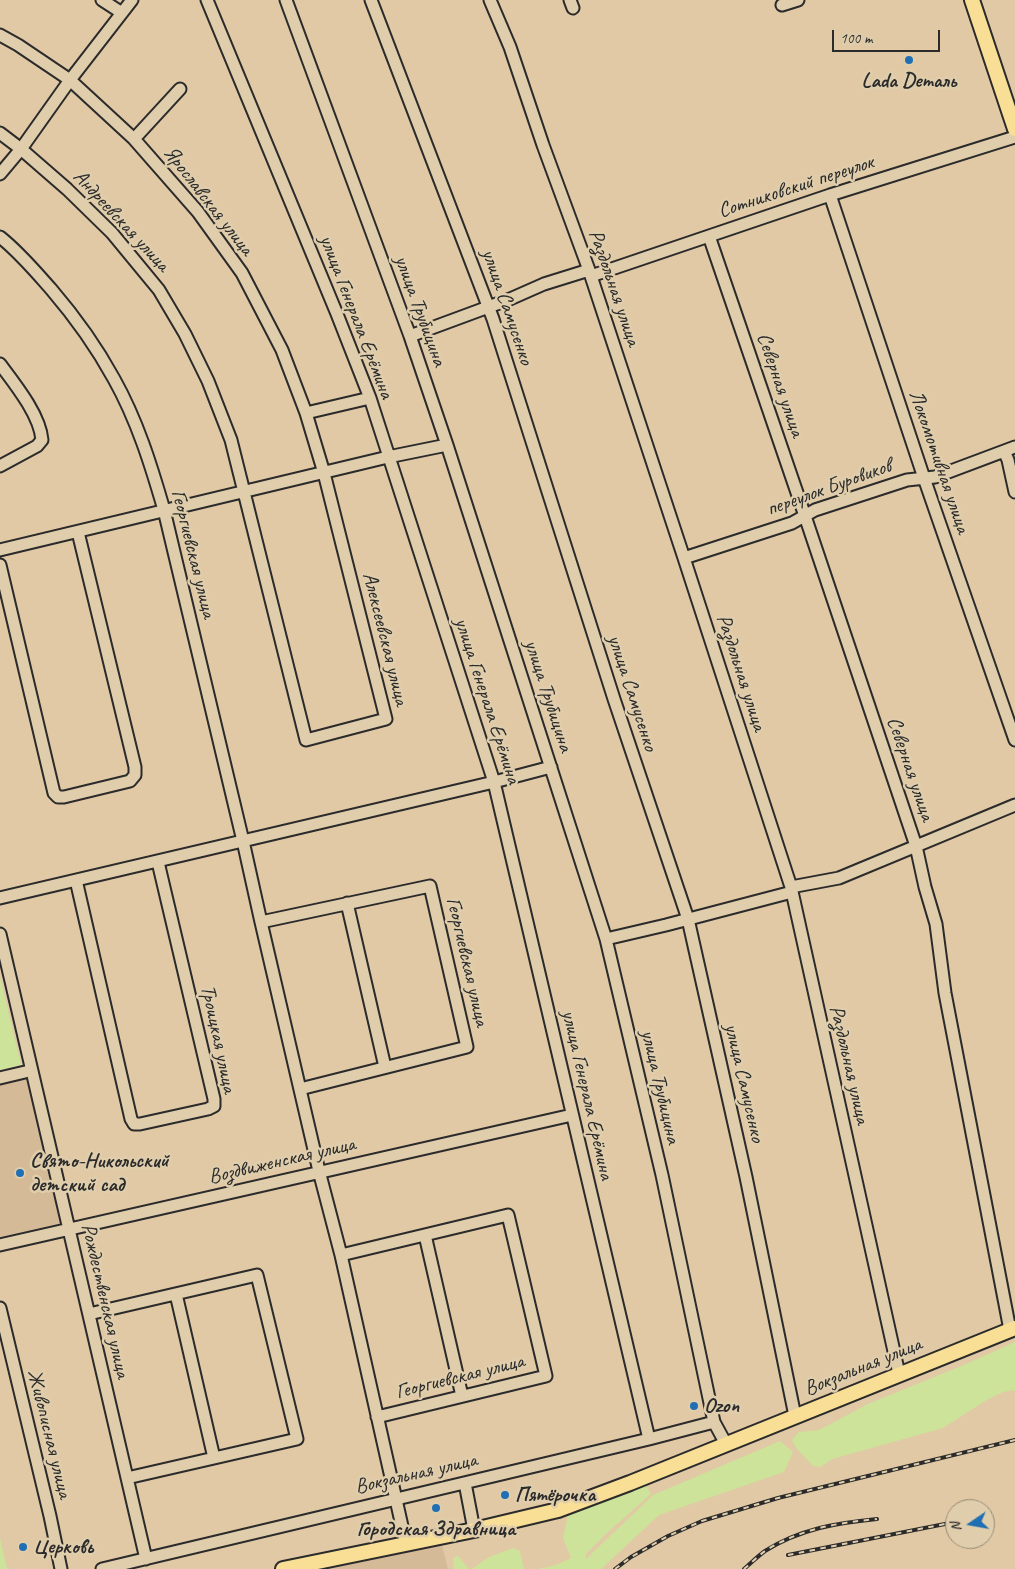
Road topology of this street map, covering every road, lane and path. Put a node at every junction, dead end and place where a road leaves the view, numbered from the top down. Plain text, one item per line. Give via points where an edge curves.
1 (102, 0) edge
2 (132, 0) edge
3 (207, 0) edge
4 (286, 0) edge
5 (370, 0) edge
6 (490, 0) edge
7 (798, 0) edge
8 (972, 0) edge
9 (782, 5) dead end
10 (122, 13) junction
11 (0, 35) edge
12 (70, 80) junction
13 (180, 89) dead end
14 (1015, 129) edge
15 (0, 133) edge
16 (1015, 137) edge
17 (134, 139) junction
18 (21, 149) junction
19 (0, 174) edge
20 (830, 195) junction
21 (709, 236) junction
22 (0, 237) edge
23 (590, 273) junction
24 (489, 307) junction
25 (410, 336) junction
26 (0, 364) edge
27 (370, 398) junction
28 (306, 413) junction
29 (447, 445) junction
30 (1010, 449) edge
31 (388, 457) junction
32 (0, 466) edge
33 (324, 473) junction
34 (924, 478) junction
35 (244, 492) junction
36 (1015, 492) edge
37 (164, 510) junction
38 (805, 516) junction
39 (78, 532) junction
40 (0, 550) edge
41 (684, 558) junction
42 (0, 565) edge
43 (1015, 740) edge
44 (551, 767) junction
45 (494, 782) junction
46 (1015, 805) edge
47 (243, 841) junction
48 (916, 846) junction
49 (158, 862) junction
50 (76, 880) junction
51 (791, 889) junction
52 (0, 898) edge
53 (346, 903) junction
54 (688, 919) junction
55 (261, 922) junction
56 (0, 934) edge
57 (606, 938) junction
58 (385, 1067) junction
59 (25, 1072) dead end
60 (0, 1078) edge
61 (300, 1089) junction
62 (572, 1115) junction
63 (319, 1172) junction
64 (68, 1229) junction
65 (425, 1235) junction
66 (0, 1245) edge
67 (341, 1256) junction
68 (176, 1294) junction
69 (0, 1308) edge
70 (89, 1314) junction
71 (2, 1329) edge
72 (1012, 1329) edge
73 (899, 1374) junction
74 (462, 1396) junction
75 (796, 1416) junction
76 (377, 1417) junction
77 (714, 1422) junction
78 (649, 1439) junction
79 (726, 1444) junction
80 (214, 1458) junction
81 (127, 1478) junction
82 (465, 1483) junction
83 (395, 1498) junction
84 (474, 1530) junction
85 (406, 1544) junction
86 (146, 1559) junction
87 (61, 1569) edge
88 (102, 1569) edge
89 (283, 1569) edge

1 - 10 street
2 - 10 street
3 - 27 street, улица Генерала Ерёмина
4 - 25 street, улица Трубицина
5 - 24 street, улица Самусенко
6 - 23 street, Раздольная улица via 510,47
7 - 9 street
8 - 14 main road
10 - 12 street
11 - 12 street, Ярославская улица
12 - 17 street, Ярославская улица
12 - 18 street
13 - 17 street
15 - 18 street, Андреевская улица
16 - 20 street, Сотниковский переулок
17 - 28 street, Ярославская улица via 198,212 242,273 282,350
18 - 19 street
18 - 35 street, Андреевская улица via 112,233 159,290 208,381 231,440
20 - 21 street, Сотниковский переулок
20 - 34 street, Локомотивная улица
21 - 23 street, Сотниковский переулок
21 - 38 street, Северная улица
22 - 37 street, Георгиевская улица via 64,304 114,379 136,425
23 - 24 street, Сотниковский переулок via 544,284
23 - 41 street, Раздольная улица
24 - 25 street, Сотниковский переулок
24 - 54 street, улица Самусенко
25 - 29 street, улица Трубицина
26 - 32 street via 19,389 41,429 42,440
27 - 28 street
27 - 31 street, улица Генерала Ерёмина
28 - 33 street, Ярославская улица
29 - 31 street
29 - 44 street, улица Трубицина
30 - 34 street, переулок Буровиков
30 - 36 street via 1008,460
31 - 33 street
31 - 45 street, улица Генерала Ерёмина
33 - 35 street
33 - 35 street, Алексеевская улица via 386,719 306,740
34 - 38 street, переулок Буровиков via 907,480
34 - 43 street, Локомотивная улица
35 - 37 street
37 - 39 street
37 - 47 street, Георгиевская улица
38 - 41 street, переулок Буровиков
38 - 48 street, Северная улица
39 - 40 street
39 - 42 street via 135,767 136,776 130,781 64,797 54,793
41 - 51 street, Раздольная улица
44 - 45 street
44 - 57 street, улица Трубицина
45 - 47 street
45 - 62 street, улица Генерала Ерёмина
46 - 48 street
47 - 49 street
47 - 55 street, Георгиевская улица
48 - 51 street via 839,878
48 - 72 street, Северная улица via 936,924 945,993
49 - 50 street
49 - 50 street, Троицкая улица via 214,1099 214,1106 189,1114 140,1124 134,1124 131,1119
50 - 52 street
51 - 54 street
51 - 73 street, Раздольная улица
53 - 55 street, Георгиевская улица
53 - 58 street
53 - 58 street, Георгиевская улица via 430,886 467,1047
54 - 57 street
54 - 75 street, улица Самусенко
55 - 61 street, Георгиевская улица
56 - 64 street, Рождественская улица
57 - 77 street, улица Трубицина via 662,1175
58 - 61 street, Георгиевская улица
59 - 60 street
61 - 63 street, Георгиевская улица
62 - 63 street, Воздвиженская улица
62 - 78 street, улица Генерала Ерёмина
63 - 64 street, Воздвиженская улица
63 - 67 street, Георгиевская улица
64 - 66 street, Воздвиженская улица
64 - 70 street, Рождественская улица
65 - 67 street, Георгиевская улица
65 - 74 street
65 - 74 street, Георгиевская улица via 508,1215 546,1376
67 - 76 street, Георгиевская улица
68 - 70 street
68 - 80 street
68 - 80 street via 257,1275 297,1439
69 - 71 street, Живописная улица
70 - 81 street, Рождественская улица
71 - 87 street, Живописная улица
72 - 73 main road, Вокзальная улица
73 - 75 main road, Вокзальная улица
74 - 76 street, Георгиевская улица
75 - 79 main road, Вокзальная улица
76 - 83 street, Георгиевская улица
77 - 78 street, Вокзальная улица
77 - 79 street
78 - 82 street, Вокзальная улица
79 - 84 main road, Вокзальная улица via 558,1510
80 - 81 street
81 - 86 street, Рождественская улица
82 - 83 street, Вокзальная улица
82 - 84 street
83 - 85 street, Георгиевская улица
83 - 86 street, Вокзальная улица
84 - 85 main road, Вокзальная улица
85 - 89 main road, Вокзальная улица
86 - 88 street, Вокзальная улица

